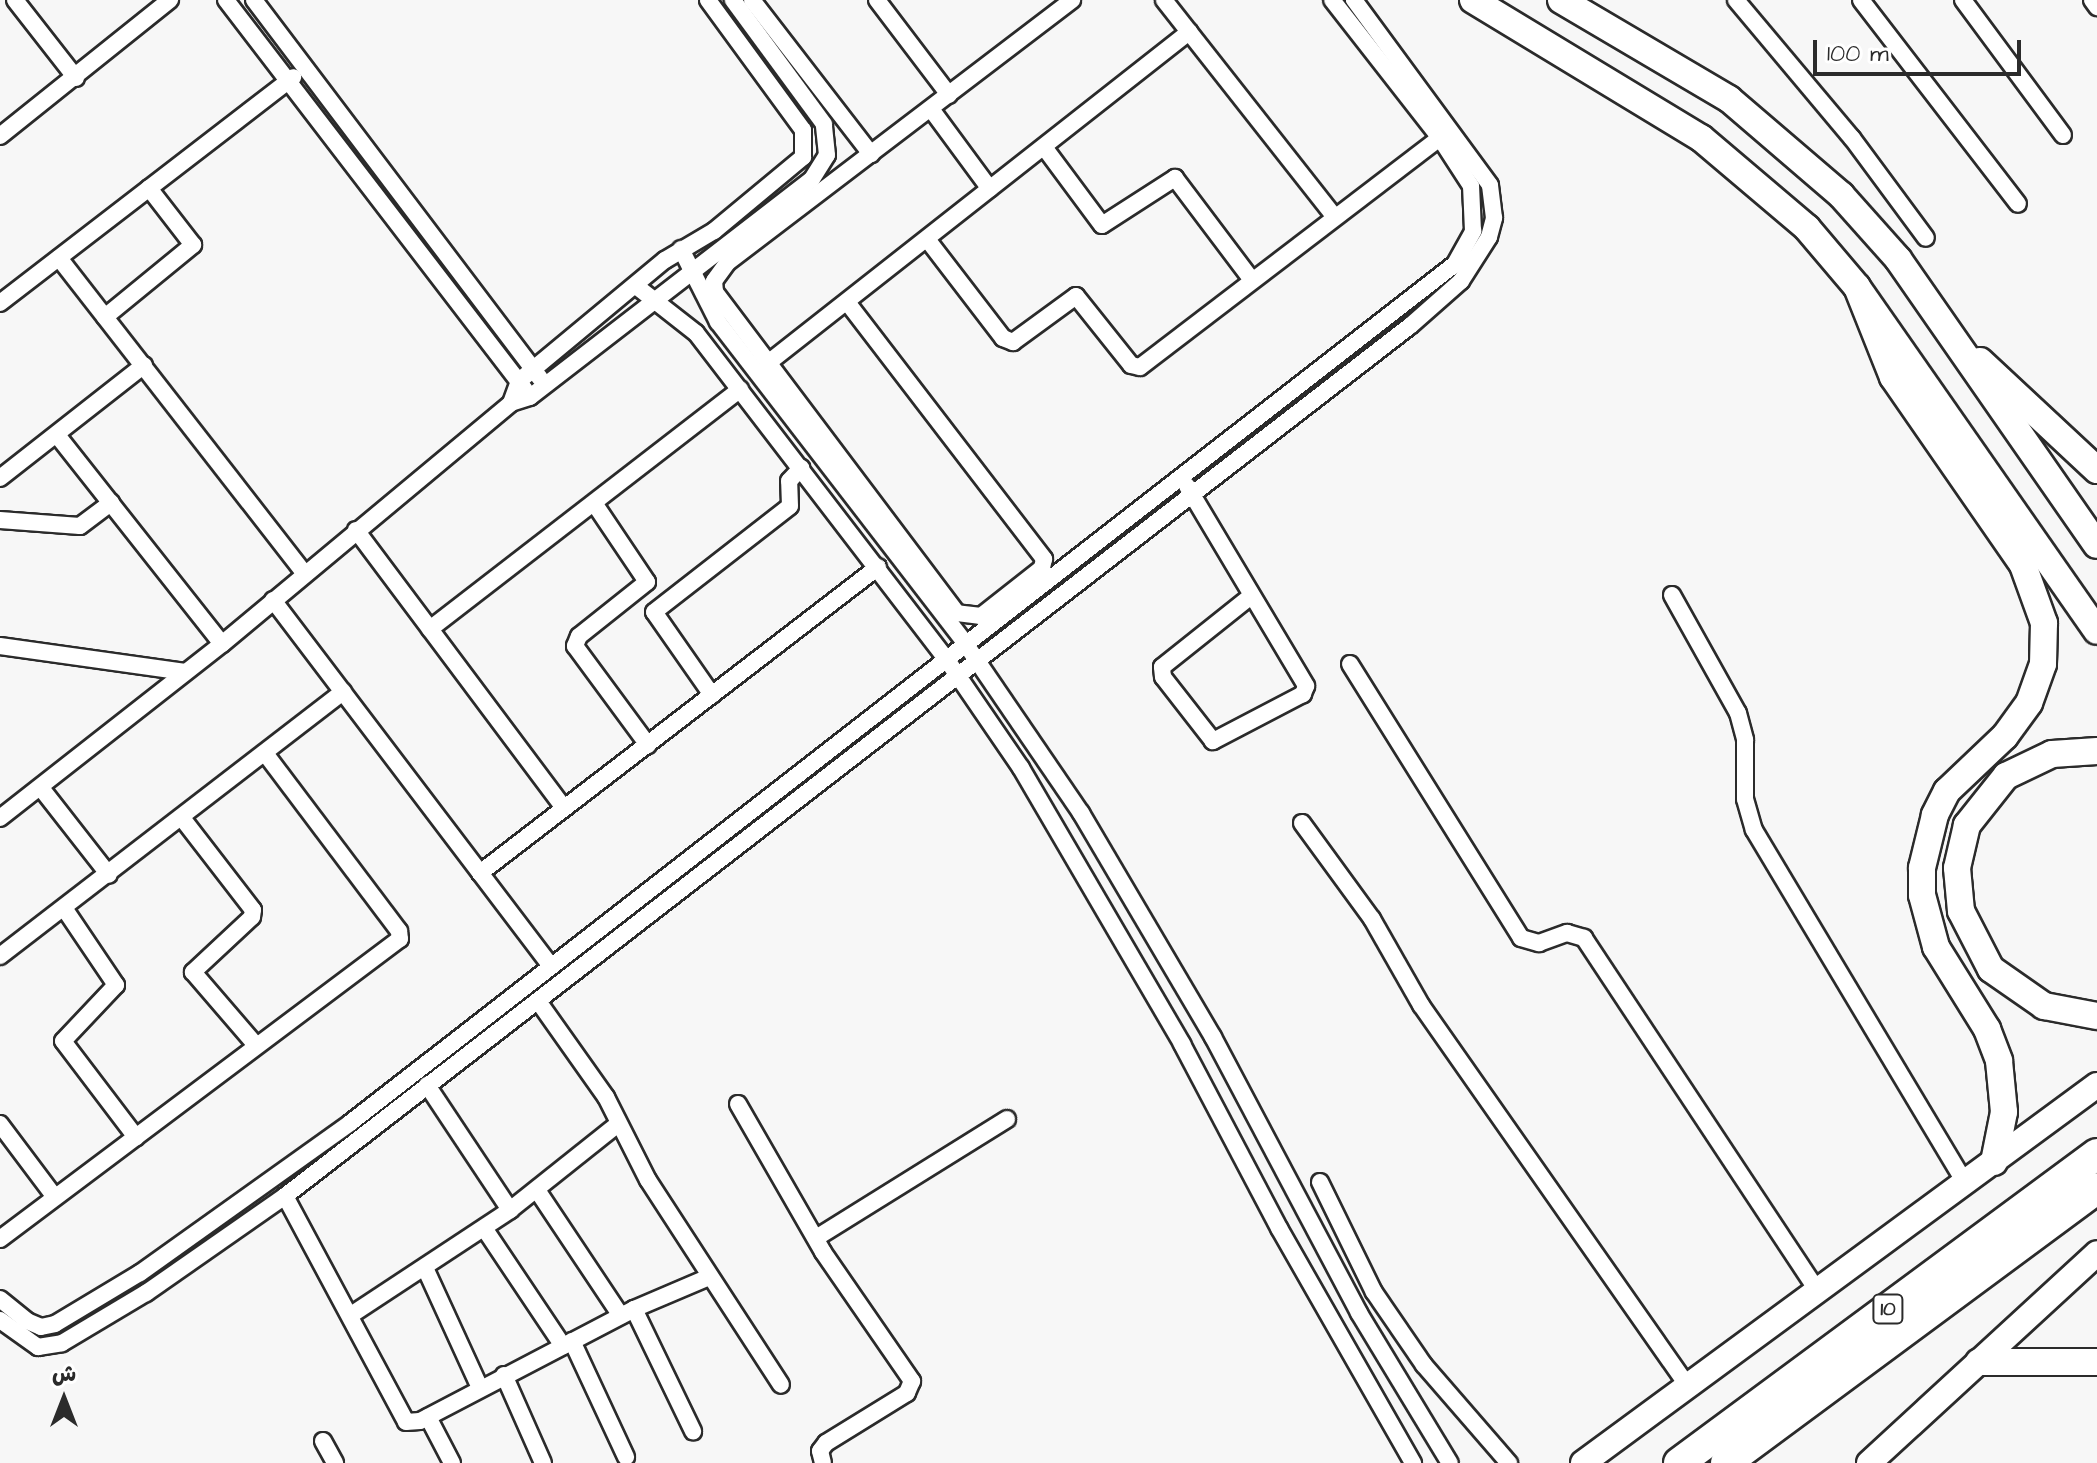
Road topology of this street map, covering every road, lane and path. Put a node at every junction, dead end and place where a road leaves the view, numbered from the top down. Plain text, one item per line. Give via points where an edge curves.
1 (15, 0) edge
2 (170, 0) edge
3 (226, 0) edge
4 (708, 0) edge
5 (733, 0) edge
6 (752, 0) edge
7 (1072, 0) edge
8 (1164, 0) edge
9 (1332, 0) edge
10 (1354, 0) edge
11 (1473, 0) edge
12 (1561, 0) edge
13 (1736, 0) edge
14 (1861, 0) edge
15 (1963, 0) edge
16 (2092, 0) edge
17 (260, 2) edge
18 (885, 3) edge
19 (2097, 7) edge
20 (241, 19) junction
21 (1189, 32) junction
22 (775, 56) junction
23 (759, 67) junction
24 (306, 68) junction
25 (76, 78) junction
26 (287, 82) junction
27 (949, 95) junction
28 (931, 109) junction
29 (840, 114) junction
30 (824, 124) junction
31 (1446, 133) junction
32 (2063, 135) dead end
33 (0, 136) edge
34 (1044, 147) junction
35 (871, 154) junction
36 (149, 188) junction
37 (990, 189) junction
38 (797, 200) junction
39 (2018, 204) dead end
40 (1334, 216) junction
41 (1926, 238) dead end
42 (927, 239) junction
43 (681, 249) junction
44 (59, 258) junction
45 (695, 271) junction
46 (1252, 280) junction
47 (636, 286) junction
48 (1857, 287) junction
49 (655, 302) junction
50 (847, 302) junction
51 (0, 303) edge
52 (1398, 309) junction
53 (105, 317) junction
54 (1410, 326) junction
55 (1957, 344) junction
56 (768, 363) junction
57 (144, 365) junction
58 (534, 370) junction
59 (519, 381) junction
60 (546, 385) junction
61 (740, 389) junction
62 (530, 397) junction
63 (511, 403) junction
64 (57, 435) junction
65 (801, 468) junction
66 (2097, 470) edge
67 (1182, 477) junction
68 (0, 478) edge
69 (1191, 493) junction
70 (111, 503) junction
71 (594, 503) junction
72 (0, 520) edge
73 (356, 530) junction
74 (2097, 545) edge
75 (878, 567) junction
76 (304, 573) junction
77 (1672, 595) dead end
78 (1251, 596) junction
79 (1015, 598) junction
80 (939, 599) junction
81 (273, 600) junction
82 (430, 629) junction
83 (2097, 631) edge
84 (965, 643) junction
85 (222, 644) junction
86 (0, 646) edge
87 (945, 657) junction
88 (977, 660) junction
89 (1350, 664) dead end
90 (185, 672) junction
91 (957, 674) junction
92 (343, 692) junction
93 (712, 695) junction
94 (648, 745) junction
95 (2097, 751) edge
96 (265, 753) junction
97 (41, 788) junction
98 (563, 807) junction
99 (1081, 813) junction
100 (0, 818) edge
101 (182, 818) junction
102 (1302, 823) dead end
103 (1058, 826) junction
104 (480, 873) junction
105 (109, 875) junction
106 (64, 908) junction
107 (0, 956) edge
108 (545, 970) junction
109 (552, 990) junction
110 (538, 1001) junction
111 (2097, 1016) edge
112 (255, 1044) junction
113 (427, 1085) junction
114 (2097, 1085) edge
115 (738, 1104) dead end
116 (1007, 1119) dead end
117 (0, 1124) edge
118 (618, 1124) junction
119 (136, 1137) junction
120 (2097, 1154) edge
121 (1994, 1162) junction
122 (1320, 1182) dead end
123 (1965, 1183) junction
124 (2097, 1188) edge
125 (537, 1190) junction
126 (54, 1196) junction
127 (285, 1196) junction
128 (510, 1210) junction
129 (484, 1228) junction
130 (816, 1238) junction
131 (0, 1239) edge
132 (2097, 1253) edge
133 (426, 1270) junction
134 (709, 1277) junction
135 (1818, 1291) junction
136 (0, 1299) edge
137 (89, 1303) junction
138 (628, 1312) junction
139 (351, 1315) junction
140 (0, 1320) edge
141 (102, 1321) junction
142 (567, 1344) junction
143 (1979, 1362) junction
144 (2097, 1362) edge
145 (504, 1375) junction
146 (781, 1385) dead end
147 (1688, 1387) junction
148 (480, 1388) junction
149 (428, 1417) junction
150 (693, 1431) dead end
151 (1430, 1434) junction
152 (323, 1441) dead end
153 (1409, 1456) edge
154 (626, 1457) dead end
155 (1872, 1462) edge
156 (335, 1463) edge
157 (452, 1463) edge
158 (543, 1463) edge
159 (823, 1463) edge
160 (1450, 1463) edge
161 (1509, 1463) edge
162 (1583, 1463) edge
163 (1679, 1463) edge
164 (1726, 1463) edge

1 - 25 street
2 - 25 street
3 - 20 street
4 - 23 street
5 - 22 street
6 - 29 street
7 - 27 street
8 - 21 street
9 - 31 street
10 - 31 street
11 - 48 main road via 1728,158 1807,228
12 - 55 main road via 1700,80 1784,142 1868,223
13 - 41 street via 1852,138
14 - 39 street
15 - 32 street
16 - 19 street
17 - 20 street
17 - 24 street
18 - 27 street
20 - 26 street
21 - 34 street
21 - 40 street
22 - 23 street
22 - 30 street
23 - 43 street via 803,130 803,157 714,231
24 - 26 street
24 - 58 street
25 - 33 street
26 - 36 street
26 - 59 street
27 - 28 street
28 - 35 street
28 - 37 street
29 - 30 street
29 - 35 street
30 - 38 street via 827,155
31 - 40 street
31 - 52 street via 1471,186 1473,231 1455,264
31 - 54 street via 1485,172 1494,218 1474,268
34 - 37 street
34 - 46 street via 1102,225 1167,180 1179,180
35 - 38 street
36 - 44 street
36 - 53 street via 193,245
37 - 42 street
38 - 45 street
38 - 56 street via 714,281 715,292
40 - 46 street
42 - 46 street via 1003,338 1013,342 1076,296 1135,367
42 - 50 street
43 - 45 street
43 - 47 street
44 - 51 street
44 - 53 street
45 - 49 street
45 - 80 street via 718,322
47 - 49 street
47 - 58 street
48 - 83 main road
48 - 121 main road via 1893,377 2023,565 2044,623 2043,664 2029,703 2005,736 1947,791 1926,841 1922,868 1927,921 1936,947 1987,1029 1999,1061 2004,1112
49 - 60 street
49 - 61 street via 696,333
50 - 56 street
50 - 79 street via 1042,554 1042,568
52 - 54 street
52 - 67 street
53 - 57 street
54 - 69 street
55 - 66 main road via 2027,400
55 - 74 main road
56 - 80 street
57 - 64 street
57 - 76 street
58 - 59 street
58 - 60 street
59 - 62 street
59 - 63 street
60 - 62 street
61 - 65 street
61 - 71 street
62 - 63 street
63 - 73 street
64 - 68 street
64 - 70 street
65 - 75 street
65 - 93 street via 789,481 790,506 654,612
67 - 69 street
67 - 79 street
69 - 78 street
69 - 88 street
70 - 72 street via 80,526
70 - 85 street
71 - 82 street
71 - 94 street via 646,573 647,582 579,636 575,646
73 - 76 street
73 - 82 street
75 - 87 street
75 - 93 street
76 - 81 street
77 - 123 street via 1738,713 1745,740 1745,799 1754,830
78 - 78 street via 1306,691 1213,741 1163,677 1162,667
79 - 80 street via 972,619
79 - 84 street
80 - 84 street
81 - 85 street
81 - 92 street
82 - 98 street
84 - 87 street
84 - 88 street
85 - 90 street
86 - 90 street
87 - 91 street
87 - 108 street
88 - 91 street
88 - 99 street
89 - 135 street via 1521,938 1539,943 1567,933 1584,938
90 - 97 street
91 - 103 street
91 - 109 street
92 - 96 street
92 - 104 street
93 - 94 street
94 - 98 street
95 - 111 main road via 2052,754 2028,763 1987,794 1967,825 1957,868 1968,932 1991,969 2025,997 2065,1013
96 - 101 street
96 - 112 street via 401,936
97 - 100 street
97 - 105 street
98 - 104 street
99 - 103 street
99 - 151 street via 1213,1037
101 - 105 street
101 - 112 street via 253,910 252,917 193,972
102 - 147 street via 1372,919 1421,1005
103 - 153 street
104 - 108 street
105 - 106 street
106 - 107 street
106 - 119 street via 116,985 63,1041
108 - 109 street
108 - 137 street via 338,1132 140,1273
109 - 110 street
110 - 113 street
110 - 118 street via 606,1097
112 - 119 street
113 - 127 street
113 - 128 street
114 - 121 street
115 - 130 street
116 - 130 street
117 - 126 street
118 - 125 street
118 - 134 street
119 - 126 street
120 - 163 highway, 10
121 - 123 street
122 - 161 street via 1374,1292 1424,1365
123 - 135 street
124 - 164 highway, 10
125 - 128 street
125 - 138 street
126 - 131 street
127 - 139 street
127 - 141 street
128 - 129 street
129 - 133 street
129 - 142 street
130 - 159 street via 912,1381 907,1393 826,1443 820,1451
132 - 143 street
133 - 139 street
133 - 148 street
134 - 138 street
134 - 146 street
135 - 147 street
136 - 137 street via 41,1327
137 - 141 street
138 - 142 street
138 - 150 street
139 - 149 street via 401,1418 414,1423
140 - 141 street via 38,1347 62,1343
142 - 145 street
142 - 154 street
143 - 144 main road
143 - 155 street
145 - 148 street
145 - 158 street
147 - 162 street
148 - 149 street
149 - 157 street
151 - 153 street
151 - 160 street
152 - 156 street

